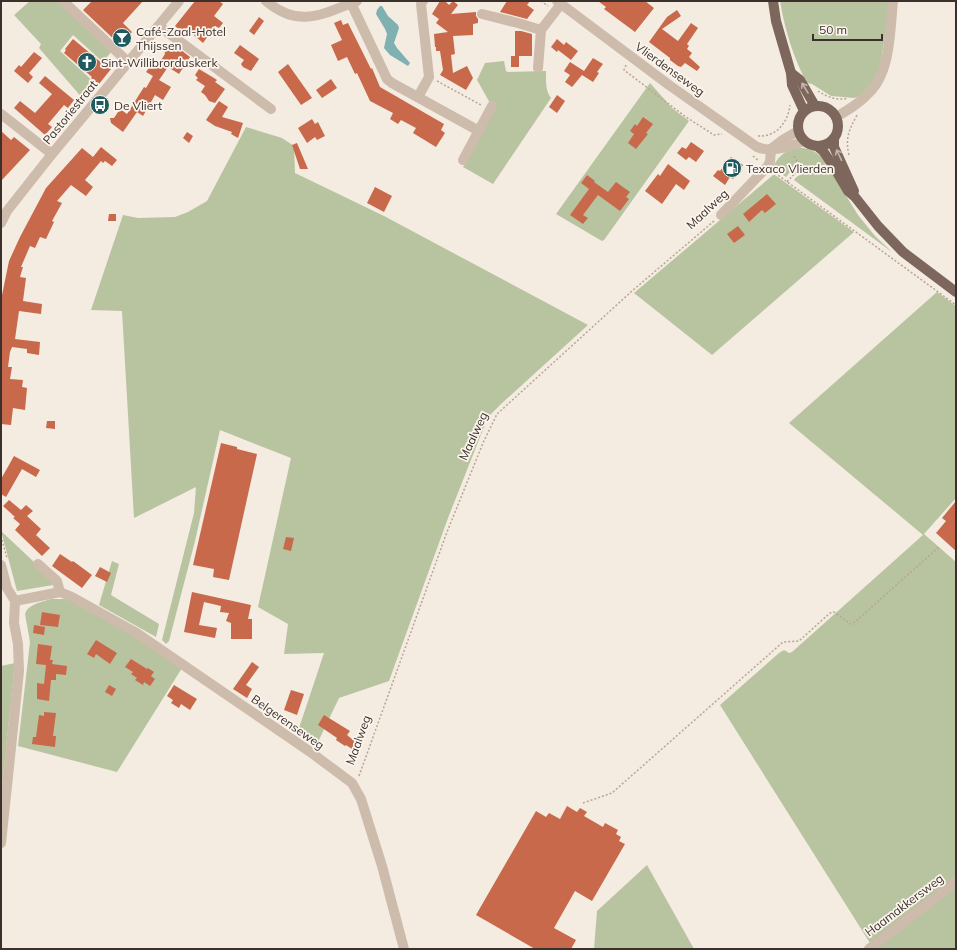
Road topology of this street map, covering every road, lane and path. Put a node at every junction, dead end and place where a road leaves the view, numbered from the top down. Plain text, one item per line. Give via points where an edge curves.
1 (64, 1) edge
2 (179, 1) edge
3 (266, 1) edge
4 (773, 1) edge
5 (893, 1) edge
6 (354, 2) edge
7 (418, 2) edge
8 (559, 2) edge
9 (482, 14) dead end
10 (159, 26) junction
11 (541, 30) junction
12 (128, 62) junction
13 (627, 64) dead end
14 (538, 68) dead end
15 (791, 73) junction
16 (429, 77) junction
17 (418, 98) junction
18 (815, 106) junction
19 (491, 108) joint
20 (271, 109) dead end
21 (804, 111) junction
22 (1, 114) edge
23 (858, 115) dead end
24 (836, 117) junction
25 (798, 130) junction
26 (479, 131) junction
27 (722, 134) dead end
28 (834, 139) junction
29 (804, 140) junction
30 (817, 146) junction
31 (771, 149) junction
32 (52, 154) junction
33 (850, 159) dead end
34 (463, 160) dead end
35 (767, 167) junction
36 (801, 169) dead end
37 (787, 182) junction
38 (855, 197) junction
39 (722, 215) joint
40 (1, 223) edge
41 (956, 292) edge
42 (956, 305) edge
43 (1, 536) edge
44 (940, 546) dead end
45 (4, 562) edge
46 (38, 564) dead end
47 (60, 592) junction
48 (15, 601) junction
49 (352, 783) junction
50 (583, 803) dead end
51 (1, 843) edge
52 (956, 882) edge
53 (404, 949) edge
54 (869, 949) edge

1 - 12 street
2 - 10 street, Pastoriestraat
3 - 6 street via 277,10 310,18
4 - 15 main road
5 - 24 street via 886,60 878,81 870,92
6 - 17 street via 387,79
7 - 16 street
8 - 11 street
8 - 31 street, Vlierdenseweg via 729,128 757,147
9 - 11 street
10 - 12 street, Pastoriestraat
10 - 20 street
11 - 14 street
12 - 32 street, Pastoriestraat
13 - 27 path via 624,70 686,117 714,135
18 -> 15 main road via 800,80
15 - 21 main road via 792,85
16 - 17 street
16 - 19 path
17 - 26 street
18 - 21 main road
18 - 24 main road via 827,108
19 - 26 street
21 - 25 main road via 799,117
22 - 32 street
23 - 33 path via 847,139
24 - 28 main road via 838,130
25 - 29 main road
25 - 31 street
26 - 34 street
28 - 30 main road via 826,145
38 -> 28 main road via 834,146
29 - 30 main road via 812,146
29 - 31 street, Vlierdenseweg via 790,147
30 - 38 main road via 832,164 848,191
31 - 35 street
32 - 40 street, Pastoriestraat via 7,211
35 - 37 path
35 - 39 street, Maalweg
36 - 37 path
37 - 42 path
38 - 41 main road via 903,252
39 - 49 path, Maalweg via 632,291 497,414 447,532 360,774
43 - 45 path
44 - 50 path via 855,622 851,624 834,612 830,613 799,641 783,642 612,793
45 - 48 street via 7,588
46 - 47 street via 57,581
47 - 48 street
47 - 49 street, Belgerenseweg via 135,632
48 - 51 street via 14,622 19,671
49 - 53 street, Belgerenseweg via 363,806 382,866
52 - 54 street, Haamakkersweg

